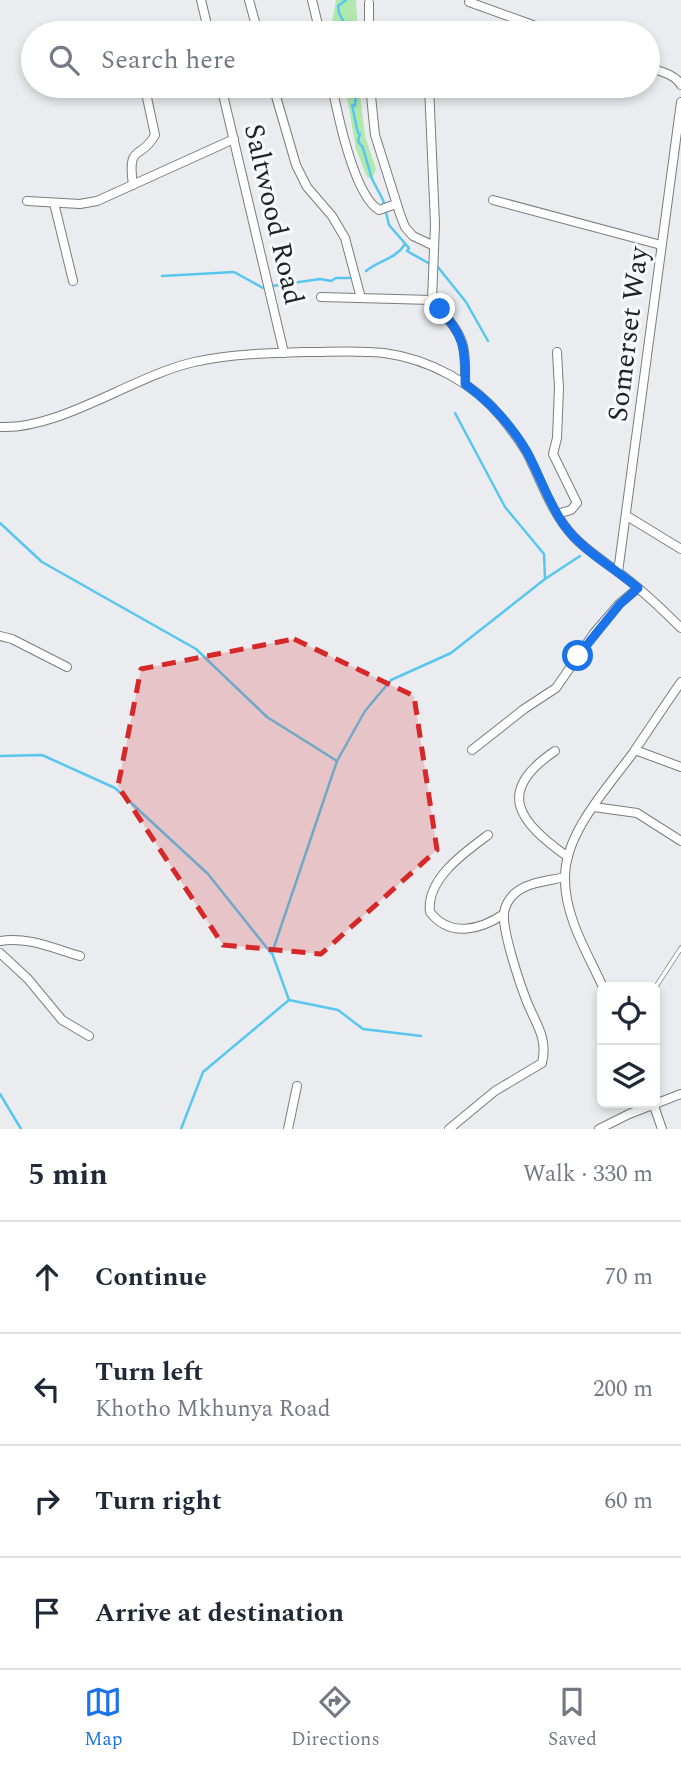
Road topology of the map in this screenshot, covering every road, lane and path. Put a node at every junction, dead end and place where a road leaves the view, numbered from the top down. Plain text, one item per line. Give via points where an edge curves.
1 (201, 0) edge
2 (249, 0) edge
3 (312, 0) edge
4 (470, 2) dead end
5 (369, 3) dead end
6 (206, 21) edge
7 (255, 21) edge
8 (317, 21) edge
9 (369, 21) edge
10 (522, 21) edge
11 (660, 73) edge
12 (680, 83) edge
13 (147, 98) edge
14 (224, 98) edge
15 (276, 98) edge
16 (335, 98) edge
17 (371, 98) edge
18 (429, 98) edge
19 (681, 102) edge
20 (234, 139) junction
21 (133, 185) junction
22 (493, 200) dead end
23 (27, 201) dead end
24 (54, 203) junction
25 (393, 206) junction
26 (661, 245) junction
27 (434, 246) junction
28 (73, 281) dead end
29 (321, 297) dead end
30 (361, 299) junction
31 (432, 300) junction
32 (557, 352) dead end
33 (284, 353) junction
34 (465, 384) junction
35 (0, 427) edge
36 (557, 514) junction
37 (627, 516) junction
38 (681, 549) edge
39 (618, 572) junction
40 (638, 588) junction
41 (681, 628) edge
42 (0, 636) edge
43 (67, 667) dead end
44 (681, 682) edge
45 (472, 750) dead end
46 (635, 750) junction
47 (555, 751) dead end
48 (681, 766) edge
49 (594, 807) junction
50 (488, 835) dead end
51 (681, 841) edge
52 (568, 857) junction
53 (565, 877) junction
54 (504, 914) junction
55 (0, 941) edge
56 (681, 948) edge
57 (0, 953) edge
58 (80, 956) dead end
59 (601, 982) edge
60 (659, 982) edge
61 (89, 1036) dead end
62 (297, 1086) dead end
63 (681, 1094) edge
64 (660, 1102) edge
65 (644, 1108) edge
66 (655, 1108) edge
67 (288, 1129) edge
68 (449, 1129) edge
69 (599, 1129) edge
70 (662, 1129) edge

1 - 6 street
2 - 7 street
3 - 8 street
4 - 10 street
5 - 9 street
11 - 12 street
13 - 21 street via 155,135 132,161
14 - 20 street, Saltwood Road
15 - 30 street via 296,165 345,238
16 - 25 street via 349,154 368,202 379,210
17 - 25 street via 374,135
18 - 27 street
19 - 26 street, Somerset Way
20 - 21 street
20 - 33 street, Saltwood Road
21 - 24 street via 97,201
22 - 26 street
23 - 24 street
24 - 28 street
25 - 27 street via 413,236
26 - 37 street, Somerset Way
27 - 31 street
29 - 30 street
30 - 31 street
31 - 34 street via 462,340
32 - 36 street via 553,454 577,503
33 - 34 street via 384,353 436,369
33 - 35 street via 195,362 27,427
34 - 36 street via 501,416 526,450
36 - 39 street via 592,554
37 - 38 street
37 - 39 street, Somerset Way
39 - 40 street
40 - 41 street
40 - 45 street via 594,633 556,688
42 - 43 street
44 - 46 street
46 - 48 street
46 - 49 street
47 - 52 street via 528,774 518,800 536,830
49 - 51 street via 637,813
49 - 52 street
50 - 54 street via 450,866 433,889 430,912 451,928 467,931
52 - 53 street
53 - 54 street via 515,893
53 - 59 street via 568,907
54 - 68 street via 515,964 544,1038 542,1063 495,1091
55 - 58 street via 14,939
56 - 60 lane
57 - 61 street via 62,1020
62 - 67 street
63 - 64 street
65 - 69 street
66 - 70 street

